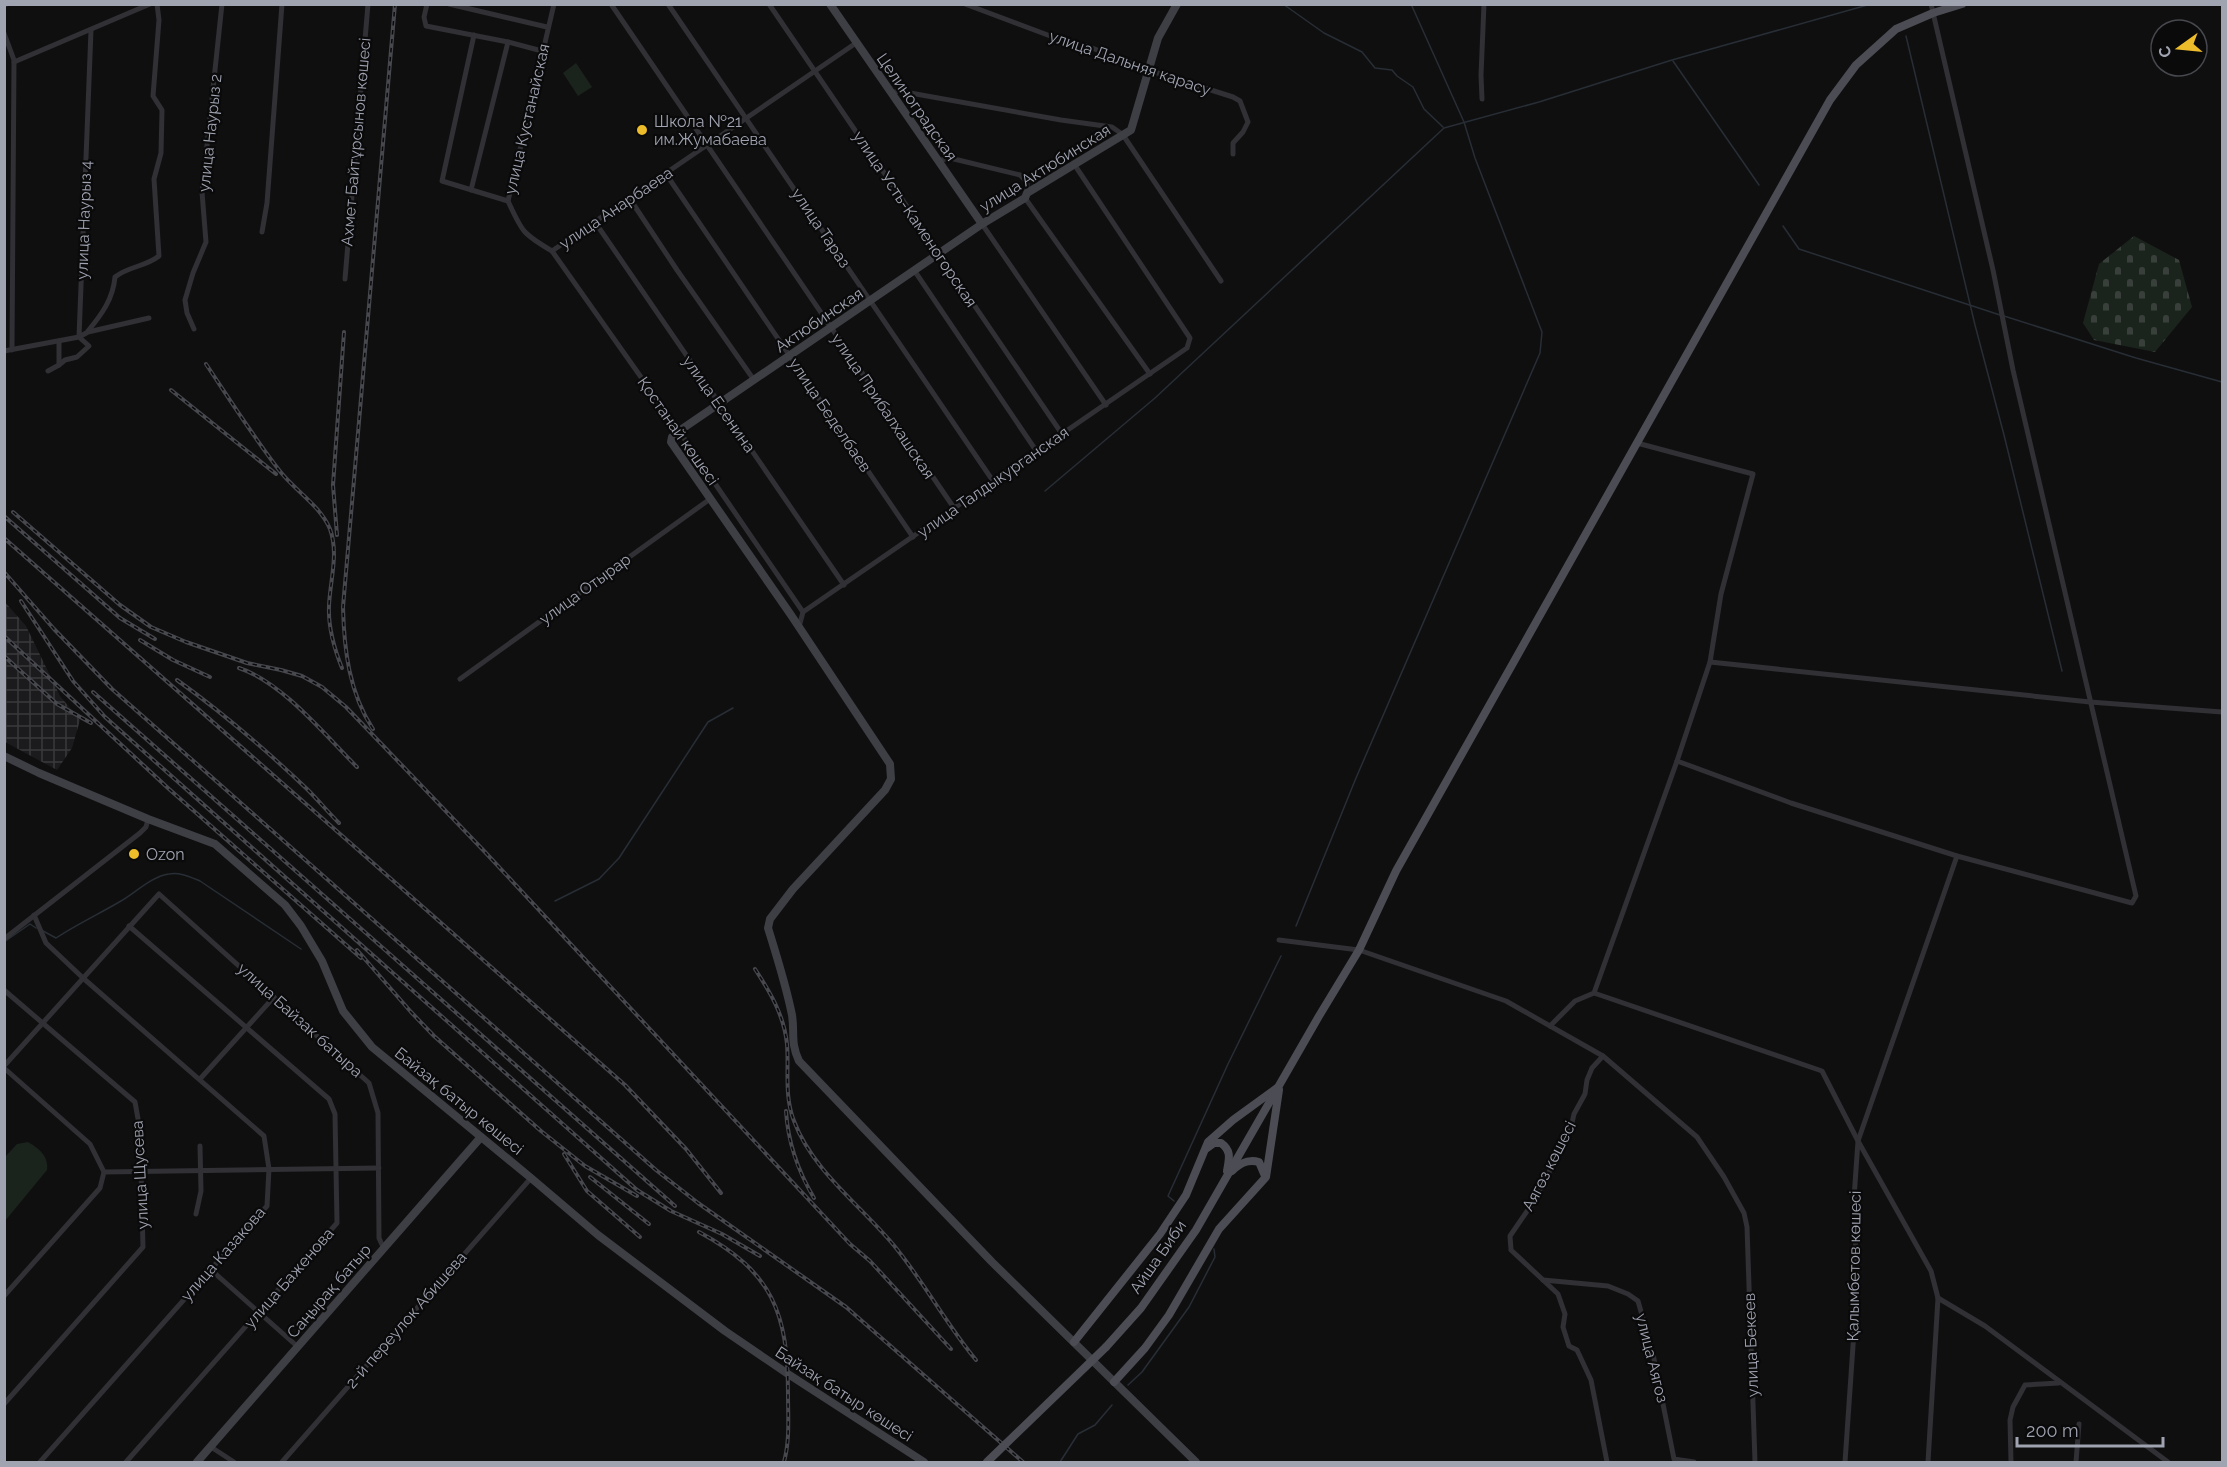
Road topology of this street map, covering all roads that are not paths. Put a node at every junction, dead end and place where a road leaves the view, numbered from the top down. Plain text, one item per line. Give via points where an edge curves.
1 (150, 4) edge
2 (157, 4) edge
3 (222, 4) edge
4 (282, 4) edge
5 (368, 4) edge
6 (427, 4) edge
7 (449, 4) edge
8 (554, 4) edge
9 (611, 4) edge
10 (668, 4) edge
11 (769, 4) edge
12 (830, 4) edge
13 (965, 4) edge
14 (1177, 4) edge
15 (1484, 4) edge
16 (1962, 4) edge
17 (1932, 9) edge
18 (548, 27) junction
19 (91, 30) junction
20 (4, 33) edge
21 (474, 34) junction
22 (508, 42) junction
23 (856, 43) junction
24 (542, 51) junction
25 (14, 62) junction
26 (1148, 70) junction
27 (814, 71) junction
28 (891, 93) junction
29 (1482, 99) dead end
30 (746, 119) junction
31 (1123, 135) junction
32 (707, 145) junction
33 (1233, 154) dead end
34 (938, 160) junction
35 (1074, 164) junction
36 (666, 174) junction
37 (471, 190) junction
38 (1026, 196) junction
39 (630, 199) junction
40 (508, 201) junction
41 (595, 222) junction
42 (982, 224) junction
43 (262, 232) dead end
44 (552, 251) junction
45 (939, 254) junction
46 (914, 270) junction
47 (345, 279) dead end
48 (1221, 281) dead end
49 (870, 301) junction
50 (149, 318) dead end
51 (194, 328) dead end
52 (830, 328) junction
53 (88, 332) junction
54 (79, 337) junction
55 (59, 341) junction
56 (12, 350) junction
57 (4, 351) edge
58 (790, 356) junction
59 (59, 365) junction
60 (48, 371) dead end
61 (1150, 374) junction
62 (754, 380) junction
63 (719, 404) junction
64 (1106, 405) junction
65 (680, 430) junction
66 (1062, 434) junction
67 (1637, 443) junction
68 (1037, 452) junction
69 (993, 481) junction
70 (710, 500) junction
71 (954, 508) junction
72 (913, 537) junction
73 (844, 585) junction
74 (803, 612) junction
75 (799, 627) junction
76 (1710, 662) junction
77 (460, 679) dead end
78 (2090, 702) junction
79 (2223, 712) edge
80 (4, 756) edge
81 (1677, 761) junction
82 (148, 819) junction
83 (1957, 856) junction
84 (34, 915) junction
85 (129, 926) junction
86 (4, 939) edge
87 (1280, 940) dead end
88 (1359, 950) junction
89 (83, 978) junction
90 (4, 990) edge
91 (1594, 993) junction
92 (274, 997) junction
93 (42, 1023) junction
94 (1550, 1026) junction
95 (246, 1028) junction
96 (1603, 1056) junction
97 (4, 1067) edge
98 (201, 1079) junction
99 (1280, 1086) junction
100 (481, 1137) junction
101 (1858, 1141) junction
102 (200, 1146) dead end
103 (1204, 1150) junction
104 (379, 1168) junction
105 (199, 1169) junction
106 (269, 1169) junction
107 (336, 1169) junction
108 (140, 1171) junction
109 (104, 1172) junction
110 (1266, 1177) junction
111 (531, 1178) junction
112 (1225, 1178) junction
113 (196, 1214) dead end
114 (384, 1249) junction
115 (210, 1269) junction
116 (1542, 1280) junction
117 (4, 1296) edge
118 (1938, 1298) junction
119 (258, 1313) junction
120 (1074, 1342) junction
121 (298, 1347) junction
122 (1114, 1382) junction
123 (2060, 1383) junction
124 (4, 1404) edge
125 (2079, 1424) dead end
126 (211, 1447) junction
127 (40, 1462) edge
128 (126, 1462) edge
129 (198, 1462) edge
130 (234, 1462) edge
131 (282, 1462) edge
132 (924, 1462) edge
133 (987, 1462) edge
134 (1196, 1462) edge
135 (1607, 1462) edge
136 (1694, 1462) edge
137 (1755, 1462) edge
138 (1845, 1462) edge
139 (1928, 1462) edge
140 (2011, 1462) edge
141 (2076, 1462) edge
142 (2168, 1462) edge

1 - 19 street
2 - 53 street via 153,96 162,111 161,153 154,179 159,256 148,265 124,270 116,277 106,307
3 - 51 street, улица Наурыз 2 via 202,192 206,242 185,300
4 - 43 street
5 - 47 street, Ахмет Байтұрсынов көшесі
6 - 21 street via 426,26
7 - 18 street
8 - 18 street, улица Кустанайская
9 - 32 street, улица Прибалхашская
10 - 30 street, улица Тараз
11 - 27 street, улица Усть-Каменогорская
12 - 23 street, Целиноградская
13 - 26 street, улица Дальняя карасу
14 - 26 street, улица Актюбинская via 1158,38
15 - 29 street
16 - 17 main road, Айша Биби
17 - 67 main road, Айша Биби via 1896,29 1856,65 1830,100
17 - 78 street
18 - 24 street, улица Кустанайская
19 - 25 street
19 - 54 street, улица Наурыз 4
20 - 25 street
21 - 22 street
21 - 37 street via 442,181
22 - 24 street
22 - 37 street
23 - 27 street, улица Анарбаева
23 - 28 street, Целиноградская
24 - 40 street, улица Кустанайская
25 - 56 street
26 - 31 street, улица Актюбинская via 1131,130
26 - 33 street, улица Дальняя карасу via 1240,101 1248,122 1233,143
27 - 30 street, улица Анарбаева
27 - 45 street, улица Усть-Каменогорская
28 - 31 street via 1112,127
28 - 34 street, Целиноградская
30 - 32 street, улица Анарбаева
30 - 49 street, улица Тараз
31 - 35 street, улица Актюбинская
31 - 48 street
32 - 36 street, улица Анарбаева
32 - 52 street, улица Прибалхашская
34 - 38 street via 950,158 1020,174 1027,182
34 - 42 street, Целиноградская
35 - 38 street, улица Актюбинская
35 - 61 street, улица Талдыкурганская via 1190,338 1187,348
36 - 39 street, улица Анарбаева
36 - 58 street, улица Беделбаев
37 - 40 street
38 - 42 street, улица Актюбинская
38 - 61 street
39 - 41 street, улица Анарбаева
39 - 62 street
40 - 44 street, улица Кустанайская via 520,228
41 - 44 street, улица Анарбаева
41 - 63 street, улица Есенина
42 - 45 street, Актюбинская
42 - 64 street
44 - 65 street, Қостанай көшесі
45 - 46 street, Актюбинская
45 - 66 street, улица Усть-Каменогорская
46 - 49 street, Актюбинская
46 - 68 street
49 - 52 street, Актюбинская
49 - 69 street, улица Тараз
50 - 53 street
52 - 58 street, Актюбинская
52 - 71 street, улица Прибалхашская
53 - 54 street
54 - 55 street
54 - 59 street via 89,346
55 - 56 street
55 - 59 street
56 - 57 street
58 - 62 street, Актюбинская
58 - 72 street, улица Беделбаев
59 - 60 street
61 - 64 street, улица Талдыкурганская
62 - 63 street, Актюбинская
63 - 65 street, Актюбинская
63 - 73 street, улица Есенина
64 - 66 street, улица Талдыкурганская
65 - 70 street, Актюбинская via 672,437 672,446
65 - 74 street, Қостанай көшесі
66 - 68 street, улица Талдыкурганская
67 - 76 street via 1753,474 1721,594
67 - 88 main road, Айша Биби via 1396,871
68 - 69 street, улица Талдыкурганская
69 - 71 street, улица Талдыкурганская
70 - 75 street
70 - 77 street, улица Отырар
71 - 72 street, улица Талдыкурганская
72 - 73 street, улица Талдыкурганская
73 - 74 street, улица Талдыкурганская
74 - 75 street
75 - 120 street via 890,764 891,779 770,919 768,928 792,1018 793,1047 799,1061
76 - 78 street
76 - 81 street
78 - 79 street
78 - 83 street via 2136,896 2132,903
80 - 82 street, Байзақ батыр көшесі
81 - 83 street via 1791,803
81 - 91 street
82 - 84 street via 140,833
82 - 100 street, Байзақ батыр көшесі via 214,844 285,905 322,961 343,1011 372,1047
83 - 101 street, Қалымбетов көшесі
84 - 86 street
84 - 89 street, улица Казакова via 46,943
85 - 89 street
85 - 92 street, улица Байзак батыра via 159,894
85 - 95 street, улица Баженова
87 - 88 street, улица Бекеев
88 - 94 street, улица Бекеев via 1506,1001
88 - 99 main road, Айша Биби
89 - 93 street
89 - 98 street, улица Казакова
90 - 93 street, улица Щусева
91 - 94 street via 1575,1001
91 - 101 street via 1822,1071
92 - 95 street
92 - 104 street, улица Байзак батыра via 369,1083 378,1113
93 - 97 street
93 - 108 street, улица Щусева via 135,1102
94 - 96 street, улица Бекеев
95 - 98 street
95 - 107 street, улица Баженова via 329,1099 335,1114
96 - 116 street, Аягөз көшесі via 1592,1068 1570,1132 1534,1201 1510,1236 1511,1250
96 - 137 street, улица Бекеев via 1697,1137 1744,1213
97 - 109 street via 90,1144
98 - 106 street, улица Казакова via 264,1136
99 - 103 main road via 1233,1120
99 - 110 main road
99 - 112 main road, Айша Биби
100 - 111 street, Байзақ батыр көшесі
100 - 114 street, Саңырақ батыр
101 - 118 street via 1931,1271
101 - 138 street, Қалымбетов көшесі via 1854,1198 1857,1288
102 - 105 street
103 - 112 main road via 1214,1143 1228,1149
103 - 120 main road via 1186,1196
104 - 107 street
104 - 114 street, улица Байзак батыра via 379,1238
105 - 106 street
105 - 108 street
105 - 113 street via 201,1191
106 - 107 street
106 - 115 street, улица Казакова via 267,1206
107 - 119 street, улица Баженова via 337,1223
108 - 109 street
108 - 124 street, улица Щусева via 143,1247
109 - 117 street via 100,1188
110 - 112 main road via 1259,1162 1252,1160 1239,1165
110 - 122 main road via 1219,1228 1169,1315
111 - 131 street, 2-й переулок Абишева
111 - 132 street, Байзақ батыр көшесі via 598,1236 725,1331
112 - 133 main road, Айша Биби, bridge via 1196,1230 1142,1308
114 - 121 street, Саңырақ батыр
115 - 119 street
115 - 127 street, улица Казакова
116 - 135 street, Аягөз көшесі via 1558,1294 1569,1346 1577,1350 1591,1380
116 - 136 street, улица Аягоз via 1608,1286 1638,1301 1674,1459
118 - 123 street via 1984,1326
118 - 139 street
119 - 121 street
119 - 128 street, улица Баженова
120 - 122 street
121 - 126 street, Саңырақ батыр
122 - 134 street
123 - 140 street via 2025,1384 2010,1420
123 - 142 street
125 - 141 street
126 - 129 street, Саңырақ батыр
126 - 130 street

